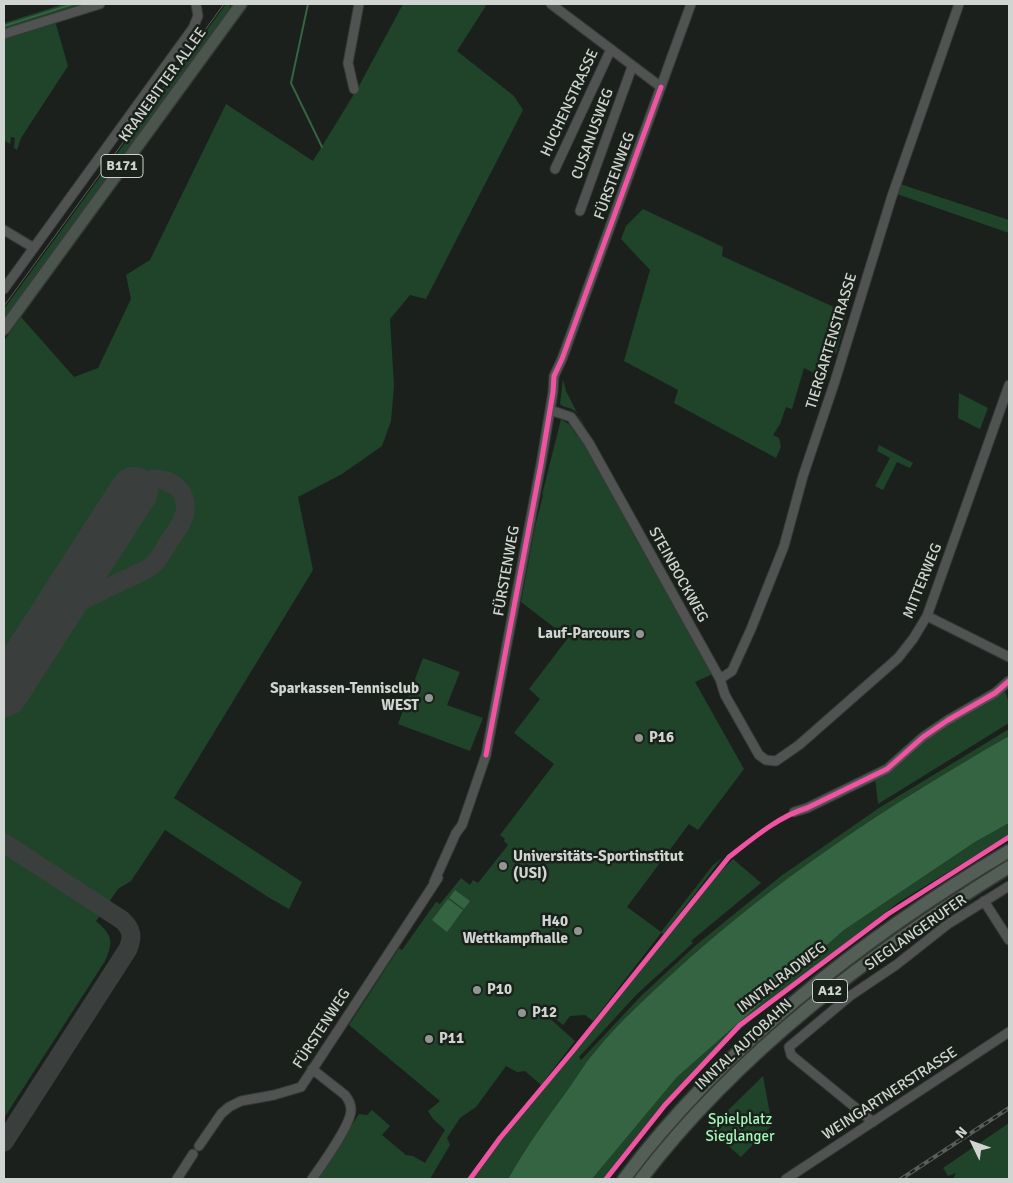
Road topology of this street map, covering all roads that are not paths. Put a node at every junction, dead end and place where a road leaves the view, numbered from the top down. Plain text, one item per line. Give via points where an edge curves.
1 (100, 4) edge
2 (196, 4) edge
3 (241, 4) edge
4 (359, 4) edge
5 (551, 4) edge
6 (691, 4) edge
7 (958, 4) edge
8 (4, 34) edge
9 (611, 49) junction
10 (632, 67) junction
11 (661, 87) junction
12 (354, 89) dead end
13 (555, 170) dead end
14 (580, 211) dead end
15 (4, 230) edge
16 (34, 248) junction
17 (4, 289) edge
18 (4, 329) edge
19 (1009, 385) edge
20 (550, 410) junction
21 (927, 616) junction
22 (1009, 657) edge
23 (720, 679) junction
24 (1009, 681) edge
25 (773, 762) joint
26 (794, 812) dead end
27 (1009, 851) edge
28 (1009, 867) edge
29 (1009, 886) edge
30 (984, 901) junction
31 (1009, 940) edge
32 (1009, 1032) edge
33 (312, 1069) junction
34 (873, 1122) junction
35 (199, 1146) dead end
36 (193, 1154) dead end
37 (177, 1179) edge
38 (312, 1179) edge
39 (624, 1179) edge
40 (641, 1179) edge
41 (786, 1179) edge

1 - 8 street
2 - 16 street, KRANEBITTER ALLEE via 198,16 193,28
3 - 18 main road, KRANEBITTER ALLEE / B171
4 - 12 street via 348,63
5 - 9 street
6 - 11 street, FÜRSTENWEG
7 - 23 street, TIERGARTENSTRASSE via 892,196 784,546 732,671
9 - 10 street
9 - 13 street, HUCHENSTRASSE
10 - 11 street
10 - 14 street, CUSANUSWEG
11 - 20 street, FÜRSTENWEG via 562,358
15 - 16 street
16 - 17 street, KRANEBITTER ALLEE
19 - 21 street, MITTERWEG
20 - 23 street, STEINBOCKWEG via 572,417 590,443
20 - 33 street, FÜRSTENWEG via 486,755 462,825 434,882
21 - 22 street
21 - 25 street, MITTERWEG via 910,644 893,663 799,744
23 - 25 street, STEINBOCKWEG via 725,695 759,756
24 - 26 street via 995,694 923,737 887,769
27 - 39 highway, INNTAL AUTOBAHN / A12 via 907,917 806,992 721,1068 663,1130
28 - 40 highway, INNTAL AUTOBAHN / A12 via 869,960 779,1032 708,1100
29 - 30 street, SIEGLANGERUFER
30 - 31 street
30 - 34 street, SIEGLANGERUFER via 858,990 789,1047 791,1054
32 - 34 street, WEINGARTNERSTRASSE
33 - 35 street, FÜRSTENWEG via 301,1088 241,1101 230,1107 221,1114
33 - 38 street via 348,1099 351,1110 348,1123
34 - 41 street, WEINGARTNERSTRASSE
36 - 37 street

